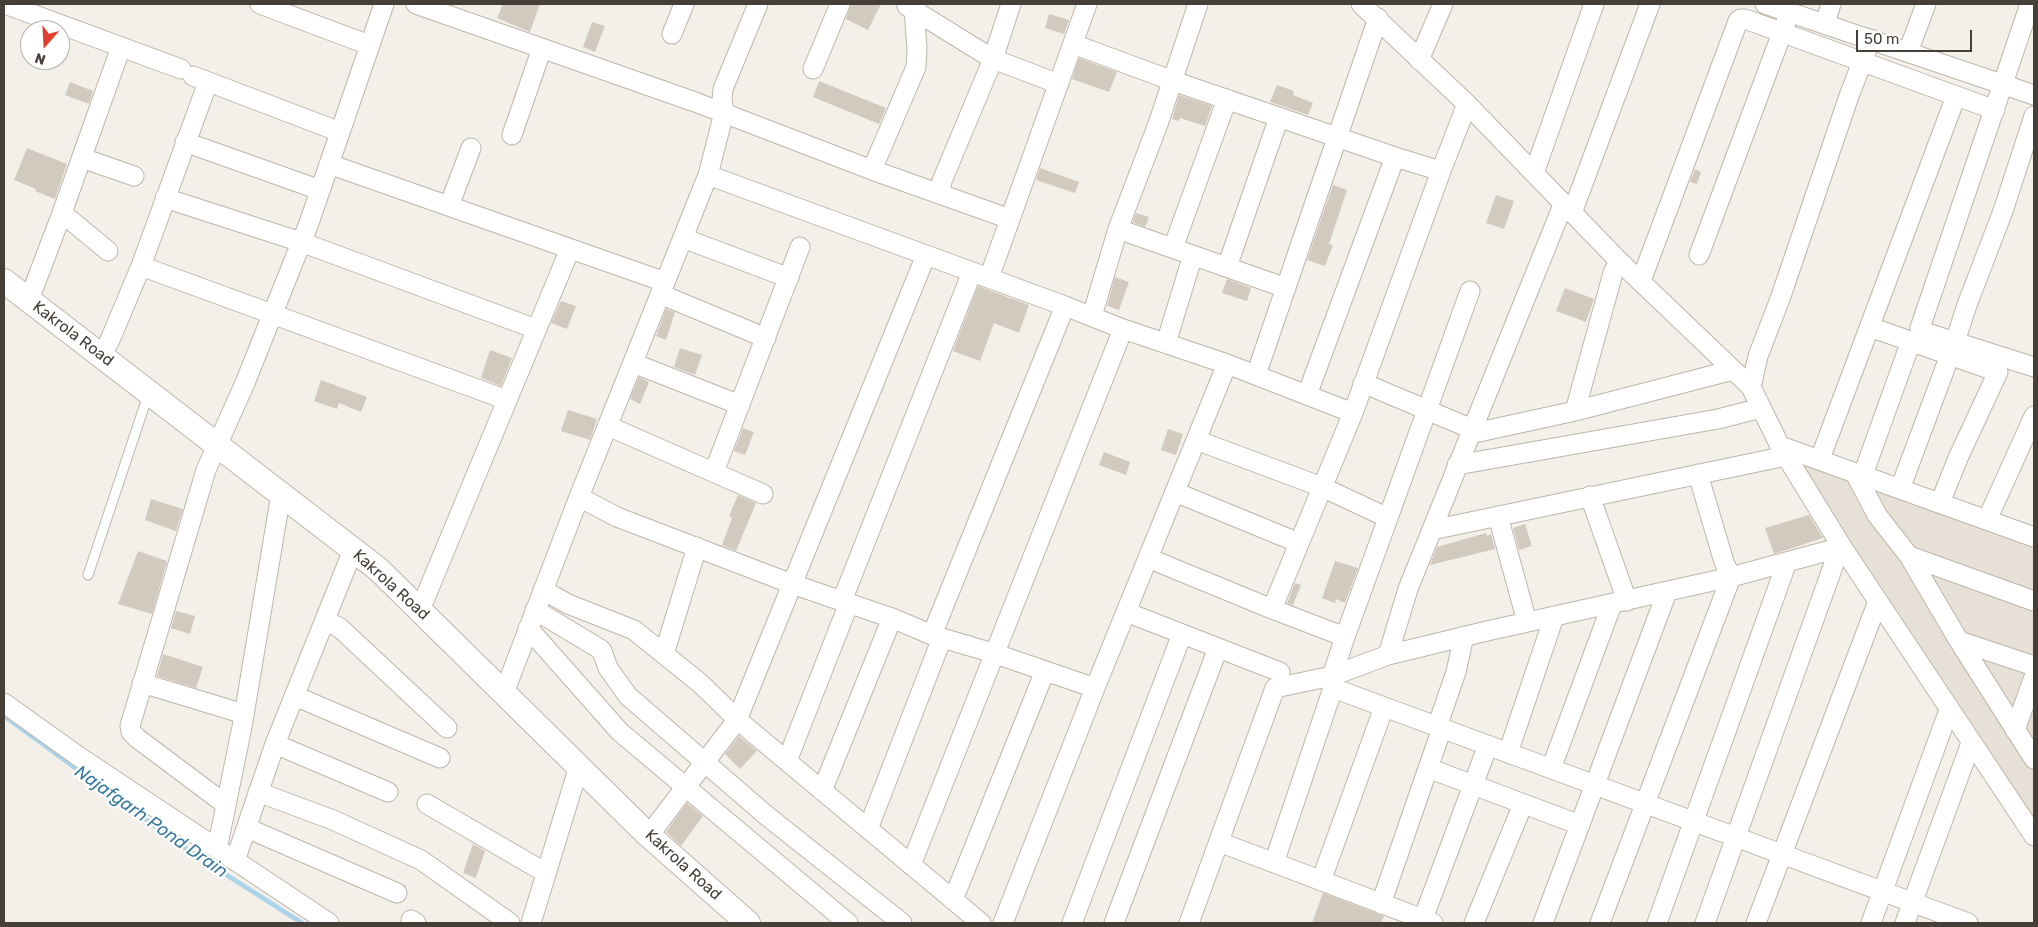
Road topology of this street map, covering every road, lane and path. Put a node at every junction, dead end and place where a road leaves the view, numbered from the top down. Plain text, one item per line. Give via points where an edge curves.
1 (5, 4) edge
2 (260, 4) edge
3 (384, 4) edge
4 (416, 4) edge
5 (684, 4) edge
6 (758, 4) edge
7 (840, 4) edge
8 (1011, 4) edge
9 (1087, 4) edge
10 (1198, 4) edge
11 (1361, 4) edge
12 (1443, 4) edge
13 (1594, 4) edge
14 (1650, 4) edge
15 (1766, 4) edge
16 (1831, 4) edge
17 (1926, 4) edge
18 (2030, 4) edge
19 (911, 6) edge
20 (1789, 12) junction
21 (1378, 18) junction
22 (1825, 23) junction
23 (1782, 32) junction
24 (672, 34) dead end
25 (1871, 39) junction
26 (1073, 44) junction
27 (369, 45) junction
28 (121, 47) junction
29 (542, 48) junction
30 (1908, 52) junction
31 (993, 59) junction
32 (1419, 60) junction
33 (1862, 61) junction
34 (813, 69) dead end
35 (194, 76) junction
36 (1173, 81) junction
37 (1059, 84) junction
38 (2004, 84) junction
39 (2034, 94) edge
40 (1956, 96) junction
41 (1227, 99) junction
42 (1467, 104) junction
43 (1995, 110) junction
44 (724, 113) junction
45 (2034, 116) edge
46 (1279, 117) junction
47 (340, 132) junction
48 (512, 135) dead end
49 (1337, 137) junction
50 (185, 142) junction
51 (471, 148) dead end
52 (1395, 157) junction
53 (82, 158) junction
54 (329, 164) junction
55 (872, 170) junction
56 (1441, 171) junction
57 (1534, 173) junction
58 (708, 175) junction
59 (134, 176) dead end
60 (320, 190) junction
61 (939, 194) junction
62 (165, 198) junction
63 (450, 206) junction
64 (1568, 209) junction
65 (62, 213) junction
66 (1010, 219) junction
67 (1118, 229) junction
68 (683, 238) junction
69 (301, 242) junction
70 (800, 247) dead end
71 (570, 248) junction
72 (1172, 248) junction
73 (108, 250) dead end
74 (926, 255) junction
75 (1193, 255) junction
76 (1699, 255) dead end
77 (1619, 261) junction
78 (141, 266) junction
79 (1228, 267) junction
80 (980, 275) junction
81 (788, 278) junction
82 (4, 281) edge
83 (1641, 282) junction
84 (663, 288) junction
85 (1286, 288) junction
86 (1470, 291) dead end
87 (29, 300) junction
88 (1065, 306) junction
89 (272, 315) junction
90 (1092, 316) junction
91 (1870, 327) junction
92 (536, 329) junction
93 (1123, 329) junction
94 (766, 338) junction
95 (1911, 341) junction
96 (1166, 343) junction
97 (1952, 348) junction
98 (101, 356) junction
99 (633, 363) junction
100 (1227, 364) junction
101 (2034, 366) edge
102 (1733, 370) junction
103 (1256, 375) junction
104 (1362, 383) junction
105 (1751, 387) junction
106 (149, 393) junction
107 (1307, 395) junction
108 (506, 400) junction
109 (740, 405) junction
110 (1761, 408) junction
111 (1428, 411) junction
112 (1575, 411) junction
113 (1353, 413) junction
114 (2034, 416) edge
115 (608, 426) junction
116 (1472, 429) junction
117 (1196, 440) junction
118 (218, 445) junction
119 (1783, 451) junction
120 (1820, 459) junction
121 (1457, 465) junction
122 (714, 472) junction
123 (1698, 474) junction
124 (1859, 474) junction
125 (1322, 487) junction
126 (1900, 488) junction
127 (1175, 492) junction
128 (281, 494) junction
129 (763, 494) dead end
130 (1590, 496) junction
131 (579, 497) junction
132 (1940, 503) junction
133 (1498, 516) junction
134 (1388, 518) junction
135 (1987, 520) junction
136 (1432, 530) junction
137 (2034, 537) edge
138 (1299, 543) junction
139 (697, 547) junction
140 (1841, 547) junction
141 (353, 550) junction
142 (1909, 556) junction
143 (1148, 558) junction
144 (1787, 562) junction
145 (88, 575) dead end
146 (1731, 577) junction
147 (792, 584) junction
148 (543, 590) junction
149 (1667, 592) junction
150 (1878, 600) junction
151 (2034, 601) edge
152 (846, 602) junction
153 (1620, 603) junction
154 (1272, 609) junction
155 (420, 610) junction
156 (535, 610) junction
157 (1126, 612) junction
158 (1554, 617) junction
159 (892, 618) junction
160 (325, 620) junction
161 (1528, 622) junction
162 (528, 628) junction
163 (1182, 634) junction
164 (1464, 636) junction
165 (937, 637) junction
166 (1345, 637) junction
167 (1959, 641) junction
168 (1218, 648) junction
169 (993, 653) junction
170 (664, 654) junction
171 (1388, 655) junction
172 (2034, 666) edge
173 (1045, 671) junction
174 (1280, 672) dead end
175 (2034, 676) edge
176 (142, 682) junction
177 (1332, 682) junction
178 (1095, 688) junction
179 (504, 692) junction
180 (295, 696) junction
181 (4, 703) edge
182 (1384, 707) junction
183 (1949, 710) junction
184 (244, 714) junction
185 (737, 720) junction
186 (2018, 721) edge
187 (447, 728) dead end
188 (1440, 728) junction
189 (1971, 743) junction
190 (275, 744) junction
191 (1488, 745) junction
192 (1508, 753) junction
193 (440, 758) dead end
194 (2034, 759) edge
195 (706, 762) junction
196 (787, 762) junction
197 (579, 766) junction
198 (1428, 768) junction
199 (1551, 769) junction
200 (1473, 785) junction
201 (1595, 785) junction
202 (686, 786) junction
203 (822, 791) junction
204 (258, 792) junction
205 (388, 792) dead end
206 (225, 804) junction
207 (428, 804) dead end
208 (1523, 804) junction
209 (1645, 804) junction
210 (1694, 822) junction
211 (1580, 825) junction
212 (247, 828) junction
213 (868, 829) junction
214 (649, 835) junction
215 (2034, 836) edge
216 (1736, 837) junction
217 (1219, 842) junction
218 (217, 848) junction
219 (1782, 854) junction
220 (235, 861) junction
221 (1274, 863) junction
222 (910, 865) junction
223 (546, 873) junction
224 (1321, 881) junction
225 (1882, 891) junction
226 (397, 894) dead end
227 (953, 900) junction
228 (1913, 903) junction
229 (1381, 904) junction
230 (1428, 921) edge
231 (1964, 922) edge
232 (329, 923) edge
233 (510, 923) edge
234 (531, 923) edge
235 (748, 923) edge
236 (848, 923) edge
237 (902, 923) edge
238 (981, 923) edge
239 (1003, 923) edge
240 (1072, 923) edge
241 (1114, 923) edge
242 (1189, 923) edge
243 (1474, 923) edge
244 (1543, 923) edge
245 (1600, 923) edge
246 (1657, 923) edge
247 (1705, 923) edge
248 (1756, 923) edge
249 (1871, 923) edge
250 (1905, 923) edge

1 - 28 street
2 - 27 street
3 - 27 street
4 - 29 street
5 - 24 street
6 - 44 street via 723,89
7 - 34 street
8 - 31 street
9 - 26 street
10 - 36 street
11 - 21 street
12 - 32 street
13 - 57 street
14 - 64 street
15 - 20 street
16 - 22 street
17 - 30 street
18 - 38 street
19 - 31 street
19 - 55 street via 916,68
20 - 22 street
20 - 23 street
21 - 32 street
21 - 49 street
22 - 25 street
23 - 33 street
23 - 76 street
23 - 83 street via 1745,19 1738,22
25 - 30 street
25 - 33 street
26 - 36 street
26 - 37 street
27 - 47 street
28 - 35 street
28 - 53 street
29 - 44 street
29 - 48 street
30 - 38 street
31 - 37 street
31 - 61 street
32 - 42 street
33 - 40 street
33 - 105 street via 1758,356
35 - 47 street
35 - 50 street
36 - 41 street
36 - 67 street
37 - 66 street
38 - 39 street
38 - 43 street
40 - 43 street
40 - 91 street
41 - 46 street
41 - 72 street
42 - 56 street
42 - 57 street
43 - 97 street via 1920,328
44 - 55 street
44 - 58 street
45 - 97 street
46 - 49 street
46 - 79 street
47 - 54 street
49 - 52 street
49 - 85 street
50 - 60 street
50 - 62 street
51 - 63 street
52 - 56 street
52 - 107 street
53 - 59 street
53 - 65 street
54 - 60 street
54 - 63 street
55 - 61 street
56 - 104 street
57 - 64 street
58 - 68 street
58 - 74 street
60 - 69 street
61 - 66 street
62 - 69 street
62 - 78 street
63 - 71 street
64 - 77 street
64 - 116 street
65 - 73 street
65 - 87 street
66 - 80 street
67 - 72 street
67 - 90 street
68 - 81 street
68 - 84 street
69 - 89 street
69 - 92 street
70 - 81 street
71 - 84 street
71 - 92 street
72 - 75 street
74 - 80 street
74 - 147 street
75 - 79 street
75 - 96 street
77 - 83 street
77 - 112 street
78 - 89 street
78 - 98 street
79 - 85 street
80 - 88 street
80 - 152 street
81 - 94 street
82 - 87 street, Kakrola Road
83 - 102 street
84 - 94 street
84 - 99 street
85 - 103 street
86 - 111 street
87 - 98 street, Kakrola Road
88 - 90 street
88 - 165 street
89 - 108 street
89 - 118 street
90 - 93 street
91 - 95 street
91 - 120 street
92 - 108 street
93 - 96 street
93 - 169 street
94 - 109 street
95 - 97 street
95 - 124 street
96 - 100 street
97 - 101 street
97 - 126 street
97 - 132 street via 1998,372
98 - 106 street, Kakrola Road
99 - 109 street
99 - 115 street
100 - 103 street
100 - 117 street
102 - 105 street
102 - 112 street
103 - 107 street
104 - 111 street
104 - 113 street
105 - 110 street
106 - 118 street, Kakrola Road
106 - 145 lane
107 - 113 street
108 - 155 street
109 - 122 street
110 - 119 street
110 - 121 street via 1718,419
111 - 116 street
111 - 134 street
112 - 116 street via 1483,431
113 - 125 street
114 - 135 street
115 - 122 street
115 - 131 street
116 - 121 street
117 - 125 street
117 - 127 street
118 - 128 street, Kakrola Road
118 - 176 street via 206,470
119 - 120 street
119 - 123 street
119 - 140 street
120 - 124 street
121 - 136 street
122 - 129 street
123 - 130 street
123 - 146 street
124 - 126 street
124 - 142 street via 1877,515
125 - 134 street
125 - 138 street
126 - 132 street
127 - 138 street
127 - 143 street
128 - 141 street, Kakrola Road
128 - 184 street
130 - 133 street
130 - 153 street
131 - 139 street via 618,517
131 - 148 street
132 - 135 street
133 - 136 street
133 - 161 street
134 - 166 street
135 - 137 street
136 - 171 street via 1408,589
138 - 154 street
139 - 147 street
139 - 170 street
140 - 144 street
140 - 150 street
140 - 216 street
141 - 155 street, Kakrola Road via 378,569
141 - 160 street
142 - 151 street
142 - 167 street
143 - 154 street
143 - 157 street
144 - 146 street
144 - 210 street
146 - 149 street
146 - 209 street
147 - 152 street
147 - 185 street
148 - 156 street
148 - 170 street via 568,604 630,628
149 - 153 street
149 - 201 street
150 - 183 street
150 - 219 street
152 - 159 street
152 - 196 street
153 - 158 street
153 - 199 street
154 - 166 street
155 - 179 street, Kakrola Road
156 - 162 street
156 - 195 street via 602,651 608,668 628,696
157 - 163 street
157 - 178 street
158 - 161 street
158 - 192 street
159 - 165 street
159 - 203 street
160 - 180 street
160 - 187 street via 340,628
161 - 164 street
162 - 179 street
162 - 202 street via 620,732
163 - 168 street
163 - 240 street
164 - 171 street
164 - 188 street
165 - 169 street
165 - 213 street
166 - 177 street
167 - 172 street
167 - 186 street
168 - 174 street
168 - 241 street
169 - 173 street
169 - 222 street
170 - 185 street via 701,684
171 - 177 street
173 - 178 street
173 - 227 street
175 - 186 street
176 - 184 street
176 - 206 street via 131,732
177 - 182 street
177 - 217 street via 1273,690
177 - 221 street
178 - 239 street
179 - 197 street, Kakrola Road
180 - 190 street
180 - 193 street
181 - 218 street
182 - 188 street
182 - 224 street
183 - 189 street
183 - 225 street
184 - 206 street
185 - 195 street
185 - 196 street
186 - 194 street
188 - 191 street
188 - 198 street
189 - 215 street
189 - 228 street
190 - 204 street
190 - 205 street
191 - 192 street
191 - 200 street
192 - 199 street
195 - 202 street
195 - 237 street via 767,816
196 - 203 street
197 - 214 street, Kakrola Road
197 - 223 street
198 - 200 street
198 - 229 street
199 - 201 street
200 - 208 street
200 - 230 street
201 - 209 street
201 - 211 street
202 - 214 street
202 - 236 street
203 - 213 street
204 - 212 street
204 - 233 street via 333,820 420,860
206 - 218 street
207 - 223 street
208 - 211 street
208 - 243 street
209 - 210 street
209 - 245 street
210 - 216 street
210 - 246 street
211 - 244 street
212 - 220 street
212 - 226 street
213 - 222 street
214 - 235 street, Kakrola Road
216 - 219 street
216 - 247 street
217 - 221 street
217 - 242 street
218 - 220 street
219 - 225 street
219 - 248 street
220 - 232 street
221 - 224 street
222 - 227 street
223 - 234 street
224 - 229 street
225 - 228 street
225 - 249 street
227 - 238 street
228 - 231 street
228 - 250 street
229 - 230 street

